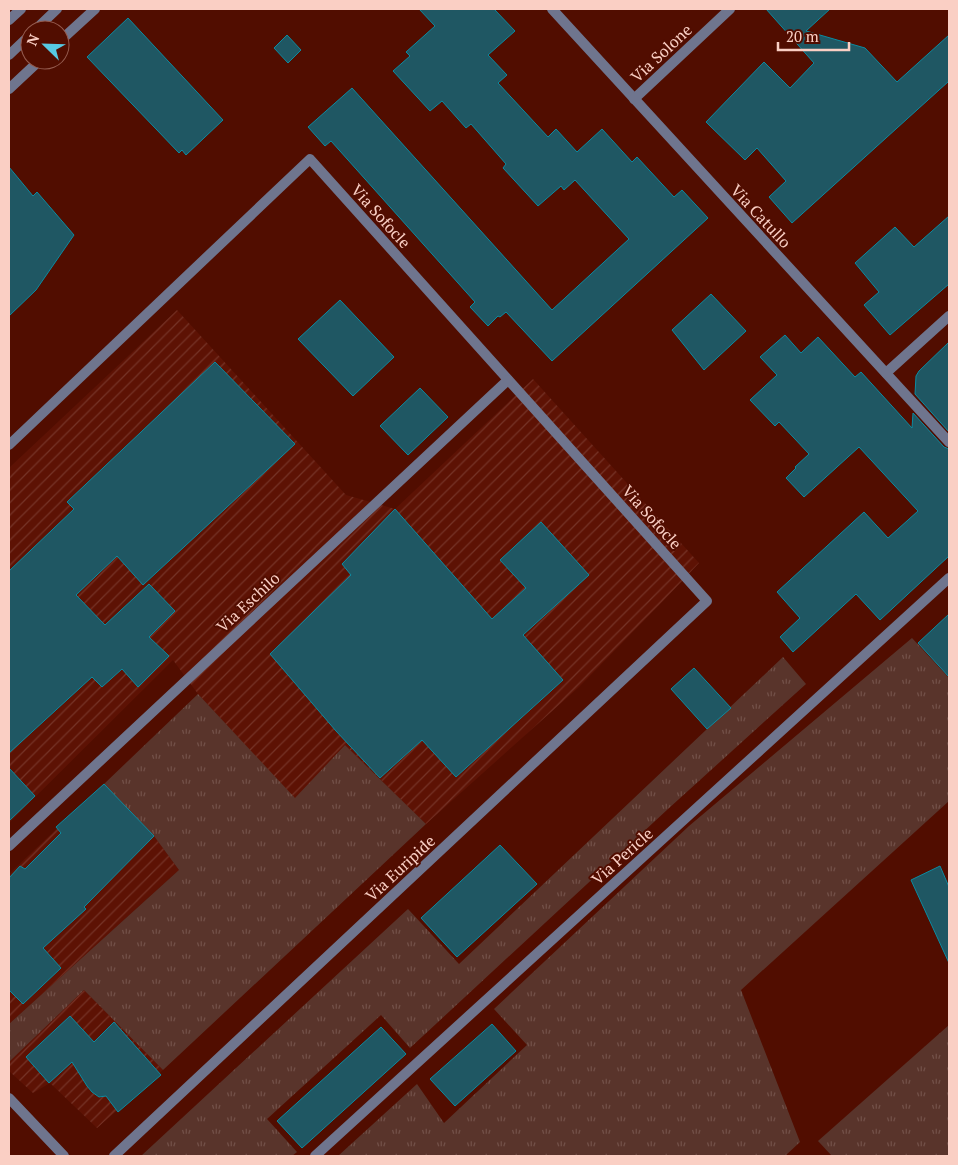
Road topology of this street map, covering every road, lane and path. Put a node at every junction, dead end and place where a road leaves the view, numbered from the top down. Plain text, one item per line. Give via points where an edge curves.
1 (21, 9) edge
2 (58, 9) edge
3 (95, 9) edge
4 (552, 9) edge
5 (730, 9) edge
6 (9, 20) edge
7 (46, 20) edge
8 (70, 32) edge
9 (20, 45) edge
10 (9, 55) edge
11 (29, 70) edge
12 (9, 89) edge
13 (634, 99) junction
14 (949, 316) edge
15 (886, 373) junction
16 (508, 380) junction
17 (949, 442) edge
18 (9, 445) edge
19 (949, 578) edge
20 (707, 601) joint
21 (9, 846) edge
22 (9, 1098) edge
23 (64, 1156) edge
24 (114, 1156) edge
25 (314, 1156) edge

1 - 6 street
2 - 7 street
3 - 8 street
4 - 13 street, Via Catullo
5 - 13 street, Via Solone
9 - 10 street
11 - 12 street
13 - 15 street, Via Catullo
14 - 15 street
15 - 17 street, Via Catullo
16 - 18 street, Via Sofocle via 310,159
16 - 20 street, Via Sofocle
16 - 21 street, Via Eschilo
19 - 25 street, Via Pericle
20 - 24 street, Via Euripide
22 - 23 street

